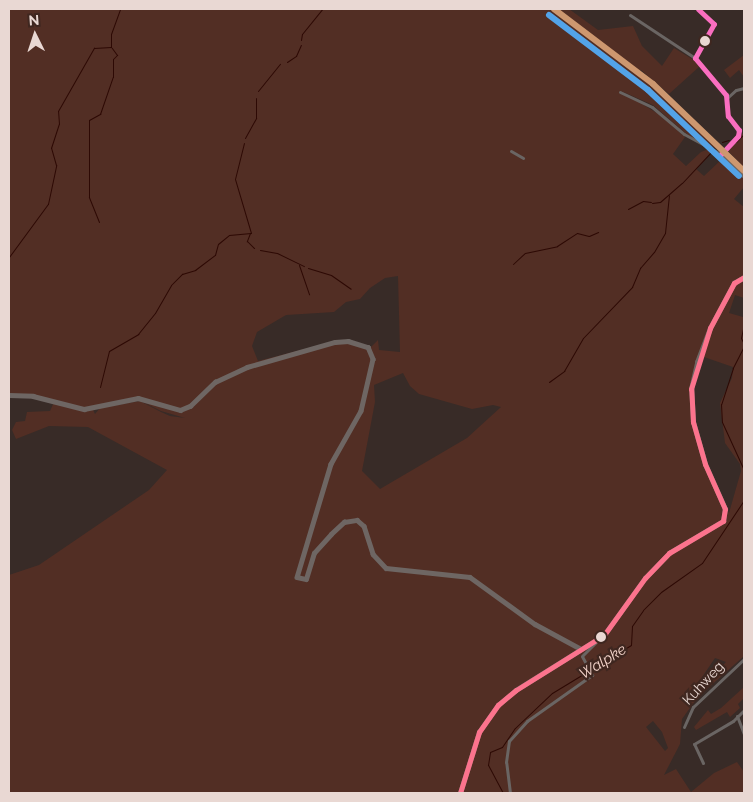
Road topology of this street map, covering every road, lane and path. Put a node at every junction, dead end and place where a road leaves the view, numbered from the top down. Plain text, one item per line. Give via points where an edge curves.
1 (698, 9) edge
2 (630, 15) dead end
3 (695, 58) junction
4 (744, 88) edge
5 (620, 92) dead end
6 (727, 98) junction
7 (511, 151) dead end
8 (723, 152) junction
9 (523, 158) dead end
10 (744, 177) edge
11 (744, 277) edge
12 (9, 395) edge
13 (598, 639) junction
14 (581, 649) junction
15 (744, 659) edge
16 (744, 710) edge
17 (737, 716) junction
18 (684, 727) dead end
19 (744, 734) edge
20 (703, 763) dead end
21 (460, 793) edge
22 (510, 793) edge

1 - 3 street via 714,24
2 - 3 street
3 - 6 street
4 - 6 street
5 - 8 street via 652,107 687,137
6 - 8 street via 728,116 740,133
7 - 9 street
8 - 10 street
11 - 13 street via 734,283 710,328 691,389 696,436 725,509 725,518 722,524 669,553 645,578 610,629
12 - 14 street via 33,396 84,409 138,398 169,409 183,410 213,384 247,367 339,341 368,346 373,360 361,411 331,464 297,578 303,580 307,577 314,553 331,534 344,522 357,520 364,526 373,554 386,568 470,578 535,624
13 - 14 street
13 - 22 street via 582,656 592,675 512,735 506,754
14 - 21 street via 516,690 493,710 477,737
15 - 18 street, Kuhweg via 693,707
16 - 17 street
17 - 19 street
17 - 20 street via 694,744

